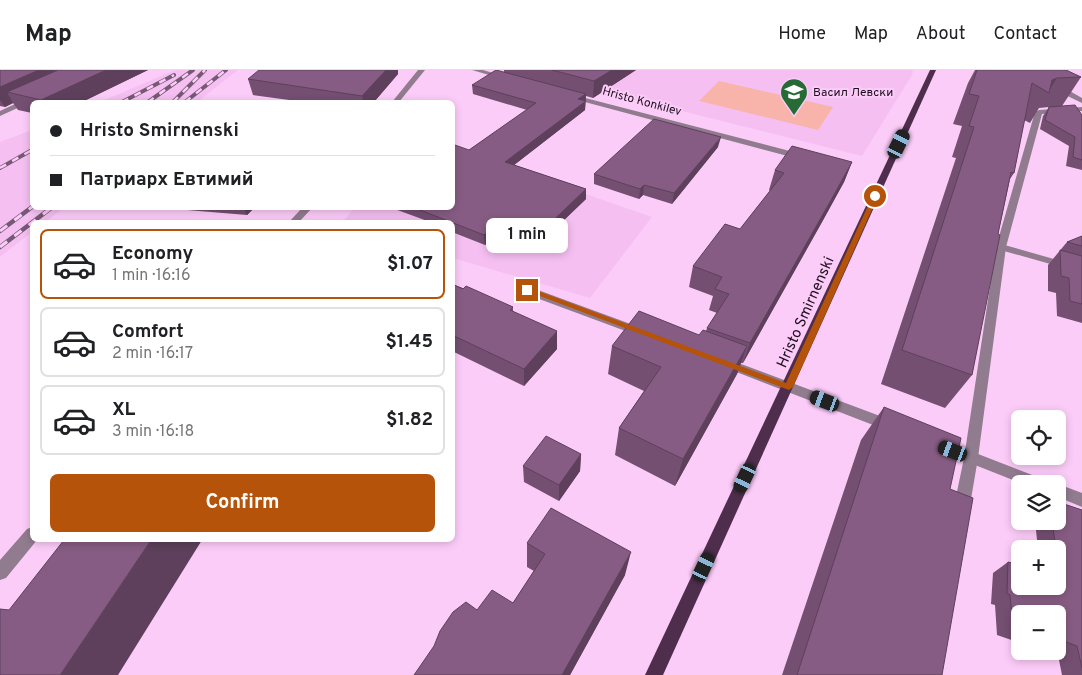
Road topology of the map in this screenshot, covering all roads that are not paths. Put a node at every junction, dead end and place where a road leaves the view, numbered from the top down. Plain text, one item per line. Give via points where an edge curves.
1 (422, 70) edge
2 (475, 70) edge
3 (933, 70) edge
4 (514, 80) edge
5 (1047, 83) edge
6 (562, 93) edge
7 (35, 98) edge
8 (30, 100) edge
9 (31, 100) edge
10 (397, 100) edge
11 (1082, 101) edge
12 (1082, 109) edge
13 (0, 114) edge
14 (802, 157) edge
15 (304, 210) edge
16 (296, 220) edge
17 (1001, 247) junction
18 (1082, 270) edge
19 (527, 290) dead end
20 (658, 338) edge
21 (714, 359) edge
22 (789, 387) junction
23 (908, 433) edge
24 (926, 440) edge
25 (972, 458) junction
26 (1016, 475) edge
27 (1066, 493) edge
28 (1082, 500) edge
29 (959, 524) edge
30 (30, 536) edge
31 (0, 572) edge
32 (654, 675) edge

1 - 10 street
2 - 4 street
3 - 22 main road, Hristo Smirnenski
5 - 11 street
6 - 14 street, Hristo Konkilev
7 - 9 street
8 - 13 street
12 - 17 street via 1039,112
15 - 16 street
17 - 18 street
17 - 25 street
19 - 20 street
21 - 22 street
22 - 23 street
22 - 32 main road, Hristo Smirnenski
24 - 25 street
25 - 26 street
25 - 29 street
27 - 28 street
30 - 31 street

